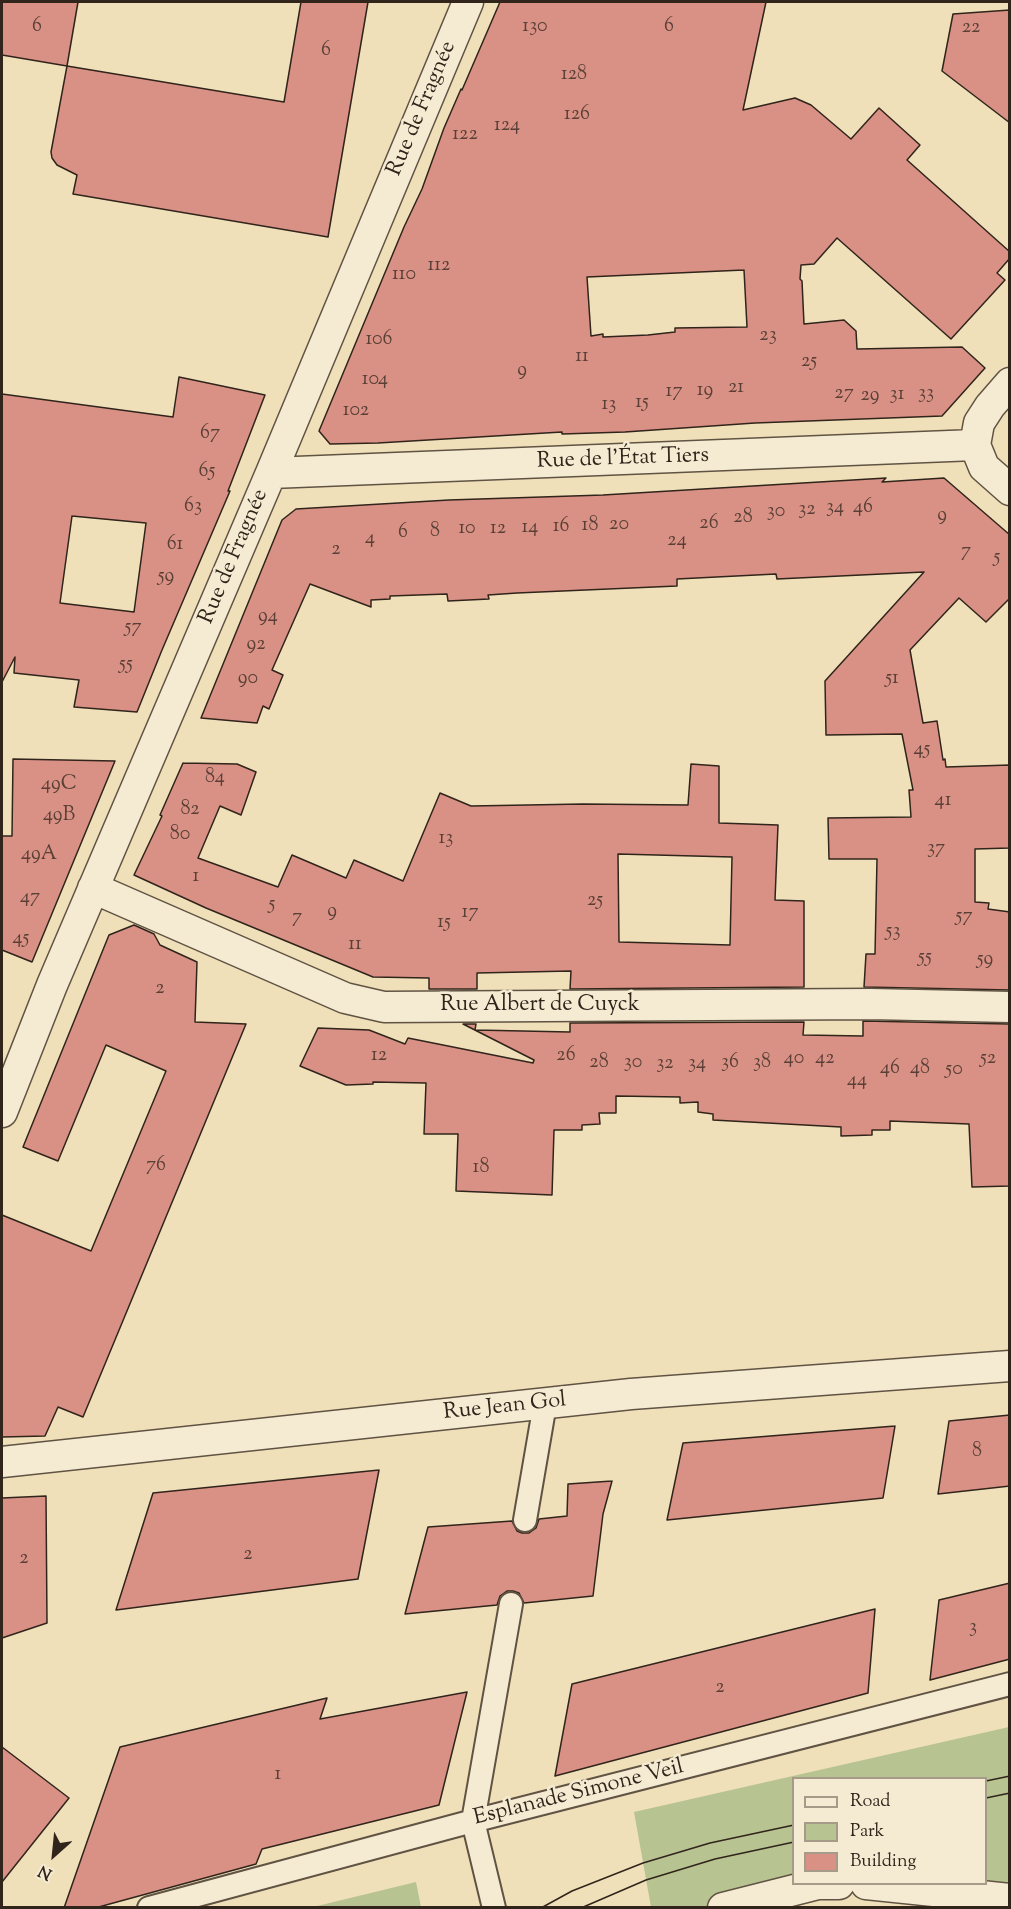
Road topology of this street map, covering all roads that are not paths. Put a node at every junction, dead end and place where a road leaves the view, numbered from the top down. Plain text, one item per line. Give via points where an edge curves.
1 (468, 2) edge
2 (1010, 383) edge
3 (975, 445) junction
4 (271, 473) junction
5 (1010, 490) edge
6 (93, 888) junction
7 (1010, 1007) edge
8 (2, 1112) edge
9 (1010, 1366) edge
10 (545, 1404) junction
11 (2, 1462) edge
12 (525, 1520) dead end
13 (511, 1604) dead end
14 (1010, 1684) edge
15 (473, 1821) junction
16 (814, 1885) edge
17 (876, 1885) edge
18 (1010, 1899) edge
19 (149, 1908) edge
20 (494, 1908) edge
21 (723, 1908) edge

1 - 4 street, Rue de Fragnée
2 - 3 street via 979,423
3 - 4 street, Rue de l'État Tiers
3 - 5 street via 984,467
4 - 6 street, Rue de Fragnée
6 - 7 street, Rue Albert de Cuyck via 345,998 384,1007
6 - 8 street, Rue de Fragnée
9 - 10 street, Rue Jean Gol
10 - 11 street, Rue Jean Gol
10 - 12 street
13 - 15 street
14 - 15 street, Esplanade Simone Veil
15 - 19 street, Esplanade Simone Veil
15 - 20 street
16 - 21 street
17 - 18 street

